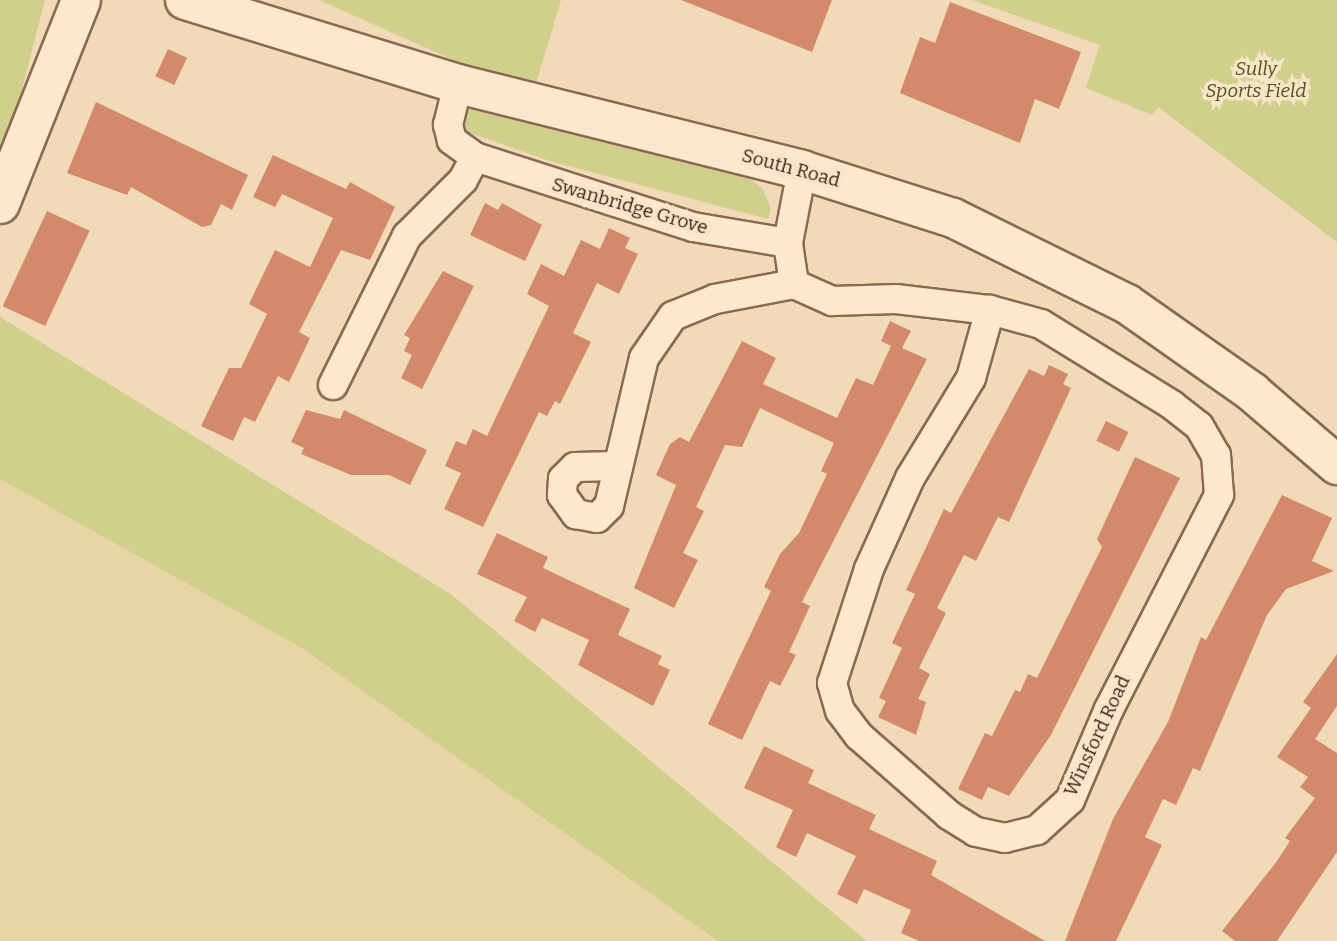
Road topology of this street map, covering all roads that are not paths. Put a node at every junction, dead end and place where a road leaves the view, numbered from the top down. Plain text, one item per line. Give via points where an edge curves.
1 (81, 0) edge
2 (185, 0) edge
3 (458, 84) junction
4 (475, 157) junction
5 (802, 170) junction
6 (0, 204) edge
7 (788, 243) junction
8 (794, 284) junction
9 (990, 310) junction
10 (333, 385) dead end
11 (1337, 465) edge
12 (617, 466) dead end

1 - 6 main road
2 - 3 main road, South Road
3 - 4 street, Swanbridge Grove via 450,132
3 - 5 main road, South Road
4 - 7 street, Swanbridge Grove via 692,227
4 - 10 street via 463,180 407,236
5 - 7 street
5 - 11 main road, South Road via 953,218 1127,304 1252,392
7 - 8 street
8 - 9 street, Winsford Road via 832,301 896,299
8 - 12 street via 715,299 673,316 644,358
9 - 9 street, Winsford Road via 1083,345 1199,426 1216,455 1220,495 1109,709 1070,800 1037,830 1005,838 976,832 949,816 869,744 840,711 832,683 869,569 910,478 971,378

